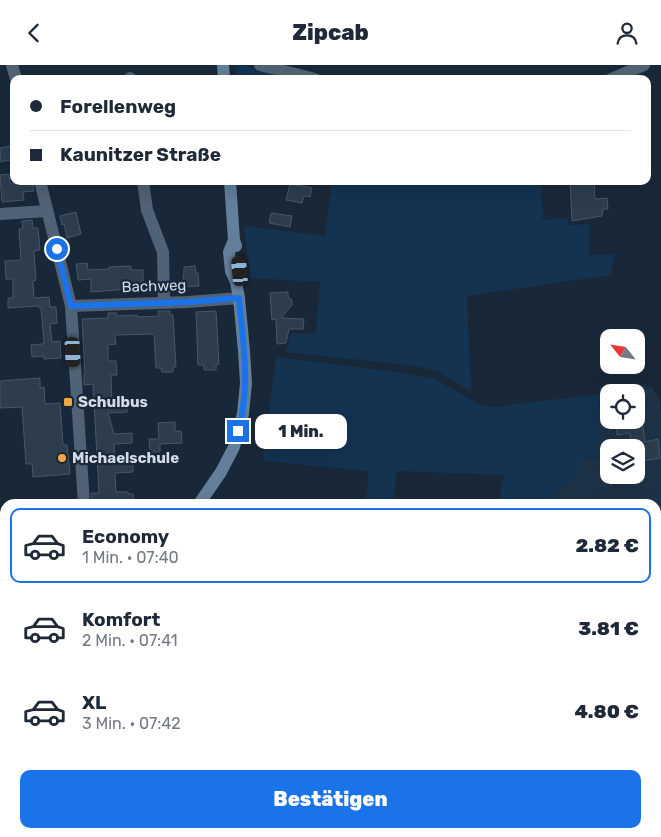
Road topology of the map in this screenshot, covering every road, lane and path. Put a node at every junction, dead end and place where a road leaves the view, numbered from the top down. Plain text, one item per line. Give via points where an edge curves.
1 (260, 65) edge
2 (644, 65) edge
3 (299, 75) edge
4 (620, 75) edge
5 (41, 185) edge
6 (144, 185) edge
7 (230, 185) edge
8 (47, 211) junction
9 (0, 214) edge
10 (239, 298) junction
11 (164, 303) junction
12 (71, 306) junction
13 (84, 499) edge
14 (202, 499) edge

1 - 3 street
2 - 4 street
5 - 8 street
6 - 11 street via 147,210 163,252
7 - 10 street via 240,271 236,282
8 - 9 street
8 - 12 street
10 - 11 street, Bachweg
10 - 14 street via 246,383 243,414 234,447
11 - 12 street, Bachweg
12 - 13 street

